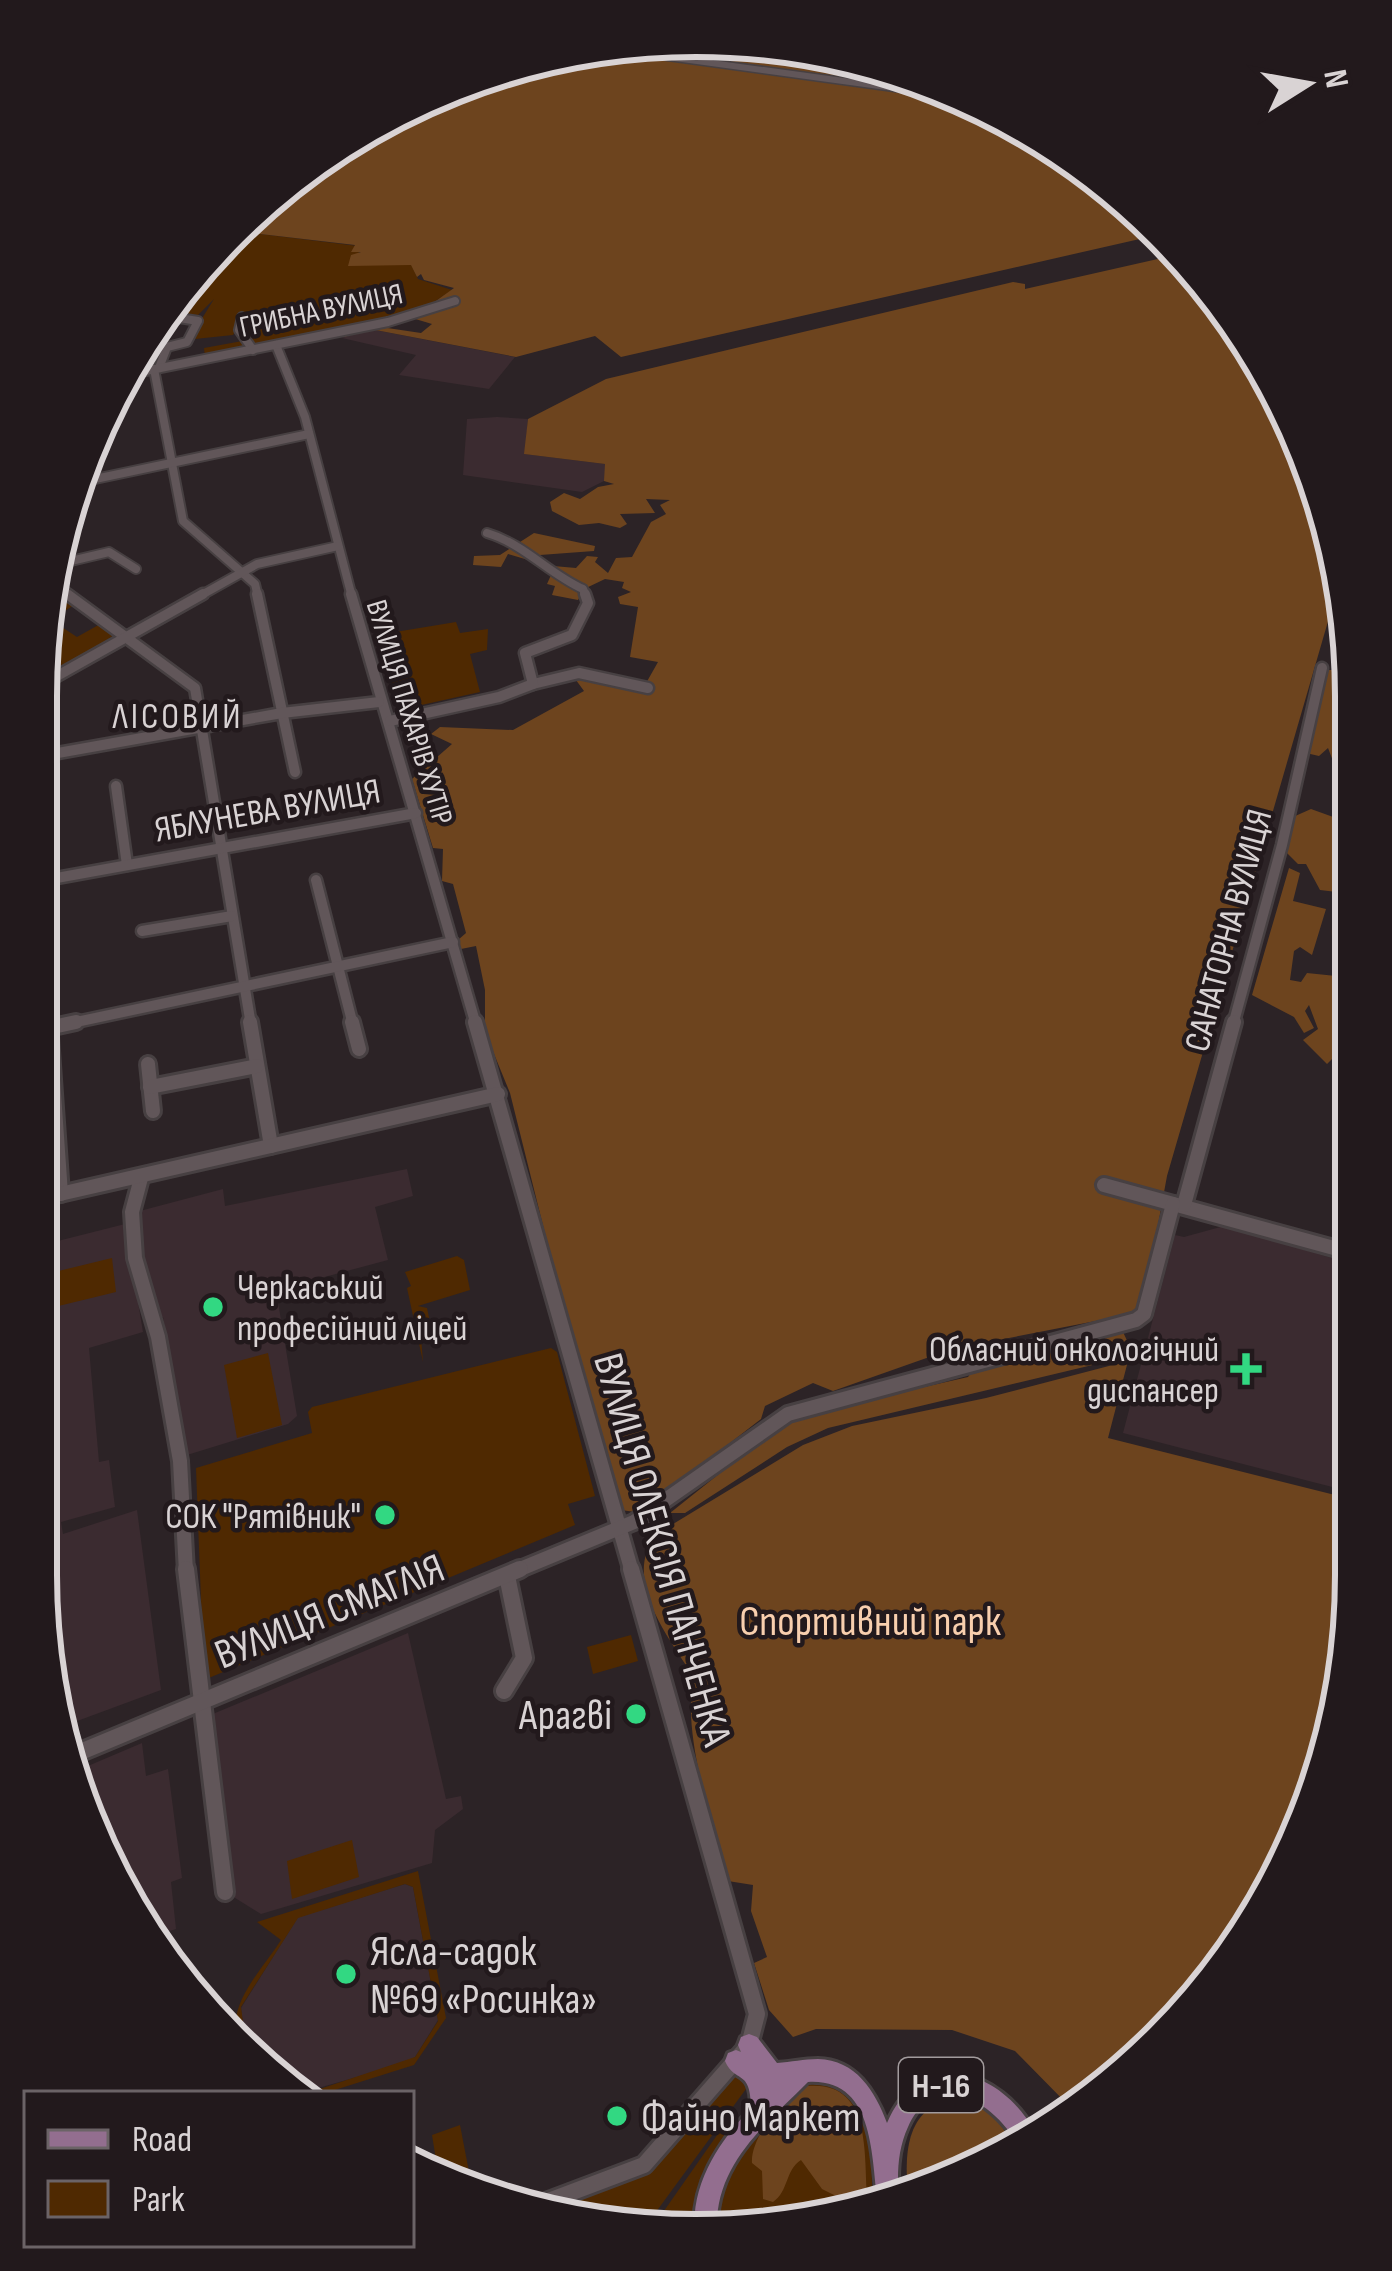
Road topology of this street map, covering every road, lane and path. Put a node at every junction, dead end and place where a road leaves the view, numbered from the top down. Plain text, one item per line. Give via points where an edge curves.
1 (672, 58) edge
2 (888, 87) edge
3 (455, 302) dead end
4 (242, 317) dead end
5 (181, 318) edge
6 (276, 345) junction
7 (162, 346) edge
8 (167, 346) junction
9 (253, 350) junction
10 (161, 367) junction
11 (147, 370) edge
12 (309, 434) junction
13 (170, 463) junction
14 (96, 479) edge
15 (487, 532) dead end
16 (338, 545) junction
17 (72, 561) edge
18 (136, 569) dead end
19 (244, 573) junction
20 (65, 592) edge
21 (124, 635) junction
22 (1322, 668) dead end
23 (58, 669) edge
24 (533, 684) junction
25 (648, 688) dead end
26 (380, 702) junction
27 (282, 713) junction
28 (390, 721) junction
29 (201, 727) junction
30 (57, 754) edge
31 (295, 772) dead end
32 (116, 786) dead end
33 (416, 813) junction
34 (222, 848) junction
35 (128, 865) junction
36 (57, 878) edge
37 (316, 880) dead end
38 (232, 916) junction
39 (142, 931) dead end
40 (453, 942) junction
41 (336, 967) junction
42 (244, 987) junction
43 (57, 1026) edge
44 (358, 1049) dead end
45 (148, 1064) dead end
46 (257, 1066) junction
47 (151, 1087) junction
48 (498, 1094) junction
49 (153, 1111) dead end
50 (271, 1146) junction
51 (57, 1155) edge
52 (141, 1178) junction
53 (1104, 1185) dead end
54 (61, 1194) junction
55 (57, 1195) edge
56 (1179, 1205) junction
57 (1335, 1248) edge
58 (1144, 1314) joint
59 (619, 1526) junction
60 (507, 1576) junction
61 (504, 1691) dead end
62 (200, 1702) junction
63 (82, 1751) edge
64 (226, 1892) dead end
65 (747, 2043) junction
66 (802, 2072) junction
67 (762, 2113) junction
68 (1019, 2126) edge
69 (886, 2171) junction
70 (887, 2184) edge
71 (556, 2198) edge
72 (703, 2214) edge

1 - 2 street
3 - 6 street, ГРИБНА ВУЛИЦЯ
4 - 9 street via 239,328
5 - 8 street via 198,321 187,342
6 - 9 street, ГРИБНА ВУЛИЦЯ
6 - 12 street, ВУЛИЦЯ ПАХАРІВ ХУТІР
7 - 8 street
8 - 10 street
9 - 10 street, ГРИБНА ВУЛИЦЯ
10 - 11 street, ГРИБНА ВУЛИЦЯ
10 - 13 street
12 - 13 street
12 - 16 street, ВУЛИЦЯ ПАХАРІВ ХУТІР
13 - 14 street
13 - 19 street via 184,523
15 - 24 street via 588,594 572,635 525,653
16 - 19 street
16 - 26 street, ВУЛИЦЯ ПАХАРІВ ХУТІР
17 - 18 street via 109,552
19 - 21 street
19 - 27 street via 257,590
20 - 21 street
21 - 23 street
21 - 29 street via 195,688
22 - 56 street, САНАТОРНА ВУЛИЦЯ via 1282,845
24 - 25 street via 579,673
24 - 28 street
26 - 27 street
26 - 28 street, ВУЛИЦЯ ПАХАРІВ ХУТІР
27 - 29 street
27 - 31 street
28 - 33 street, ВУЛИЦЯ ПАХАРІВ ХУТІР
29 - 30 street
29 - 34 street
32 - 35 street, ЯБЛУНЕВА ВУЛИЦЯ
33 - 34 street, ЯБЛУНЕВА ВУЛИЦЯ
33 - 40 street, ВУЛИЦЯ ПАХАРІВ ХУТІР
34 - 35 street, ЯБЛУНЕВА ВУЛИЦЯ
34 - 38 street
35 - 36 street, ЯБЛУНЕВА ВУЛИЦЯ
37 - 41 street
38 - 39 street
38 - 42 street
40 - 41 street
40 - 48 street, ВУЛИЦЯ ПАХАРІВ ХУТІР
41 - 42 street
41 - 44 street
42 - 43 street
42 - 46 street
45 - 47 street
46 - 47 street
46 - 50 street
47 - 49 street
48 - 50 street
48 - 59 street, ВУЛИЦЯ ОЛЕКСІЯ ПАНЧЕНКА
50 - 52 street
51 - 54 street
52 - 54 street
52 - 62 street via 132,1204 136,1256 180,1461
53 - 56 street
54 - 55 street
56 - 57 street
56 - 58 street, САНАТОРНА ВУЛИЦЯ
58 - 59 street, ВУЛИЦЯ СМАГЛІЯ via 1096,1334 788,1414 651,1513
59 - 60 street, ВУЛИЦЯ СМАГЛІЯ
59 - 65 street, ВУЛИЦЯ ОЛЕКСІЯ ПАНЧЕНКА via 689,1762
60 - 61 street via 524,1658
60 - 62 street, ВУЛИЦЯ СМАГЛІЯ
62 - 63 street, ВУЛИЦЯ СМАГЛІЯ
62 - 64 street
65 - 66 main road via 772,2073
65 - 67 main road
65 - 71 street via 644,2165
66 - 67 main road
66 - 69 main road, Н-16 via 836,2074 862,2092
67 - 72 main road via 710,2186
68 - 69 main road, Н-16 via 986,2090 942,2084 906,2108
69 - 70 main road, Н-16

